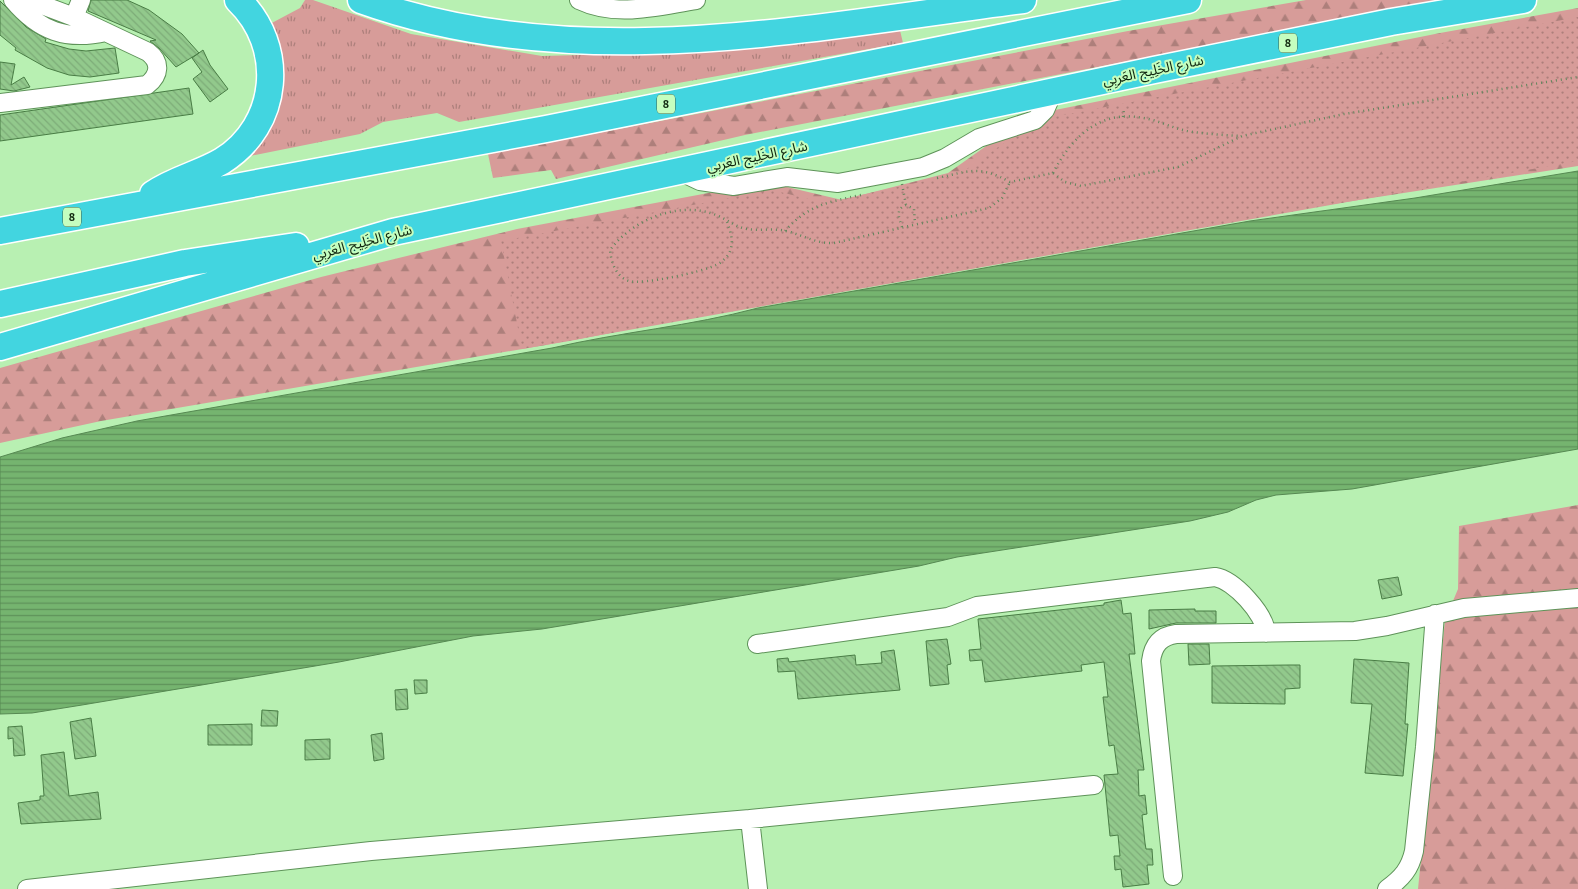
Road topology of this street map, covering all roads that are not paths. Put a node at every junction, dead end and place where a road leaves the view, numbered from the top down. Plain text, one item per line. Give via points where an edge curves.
1 (13, 0) edge
2 (29, 0) edge
3 (81, 0) edge
4 (238, 0) edge
5 (361, 0) edge
6 (579, 0) edge
7 (696, 0) edge
8 (1022, 0) edge
9 (1188, 0) edge
10 (1523, 0) edge
11 (635, 5) edge
12 (74, 17) junction
13 (106, 32) junction
14 (1053, 92) junction
15 (0, 103) edge
16 (681, 172) junction
17 (143, 203) junction
18 (0, 231) edge
19 (393, 232) junction
20 (0, 304) edge
21 (0, 347) edge
22 (1578, 598) edge
23 (1436, 614) junction
24 (1266, 633) junction
25 (757, 644) dead end
26 (1094, 784) dead end
27 (750, 819) junction
28 (1173, 876) dead end
29 (26, 889) edge
30 (758, 889) edge
31 (1387, 889) edge

1 - 13 street via 29,18 46,28 75,37
2 - 12 street
3 - 12 street
4 - 17 highway via 259,25 268,49 270,88 263,112 250,134 222,160 171,182
5 - 8 highway via 454,27 556,40 631,42 726,38
6 - 11 street via 610,9
7 - 11 street
9 - 17 highway, 8 via 546,129
10 - 14 highway, شارع الخَلِيج العَربِي / 8 via 1391,22
12 - 13 street
13 - 15 street via 154,57 158,65 154,80 139,87
14 - 16 highway, شارع الخَلِيج العَربِي / 8
14 - 16 street via 1045,110 1035,120 979,138 901,179 838,183 787,177 734,186 700,181
16 - 19 highway, شارع الخَلِيج العَربِي / 8
17 - 18 highway, 8
19 - 20 highway via 185,263
19 - 21 highway, شارع الخَلِيج العَربِي / 8
22 - 23 street via 1464,608
23 - 24 street via 1363,630
23 - 31 street via 1414,851 1410,866 1400,880
24 - 25 street via 1263,620 1238,589 1215,577 977,606 948,617
24 - 28 street via 1176,634 1163,638 1154,647 1151,661
26 - 27 street
27 - 29 street via 371,851
27 - 30 street

